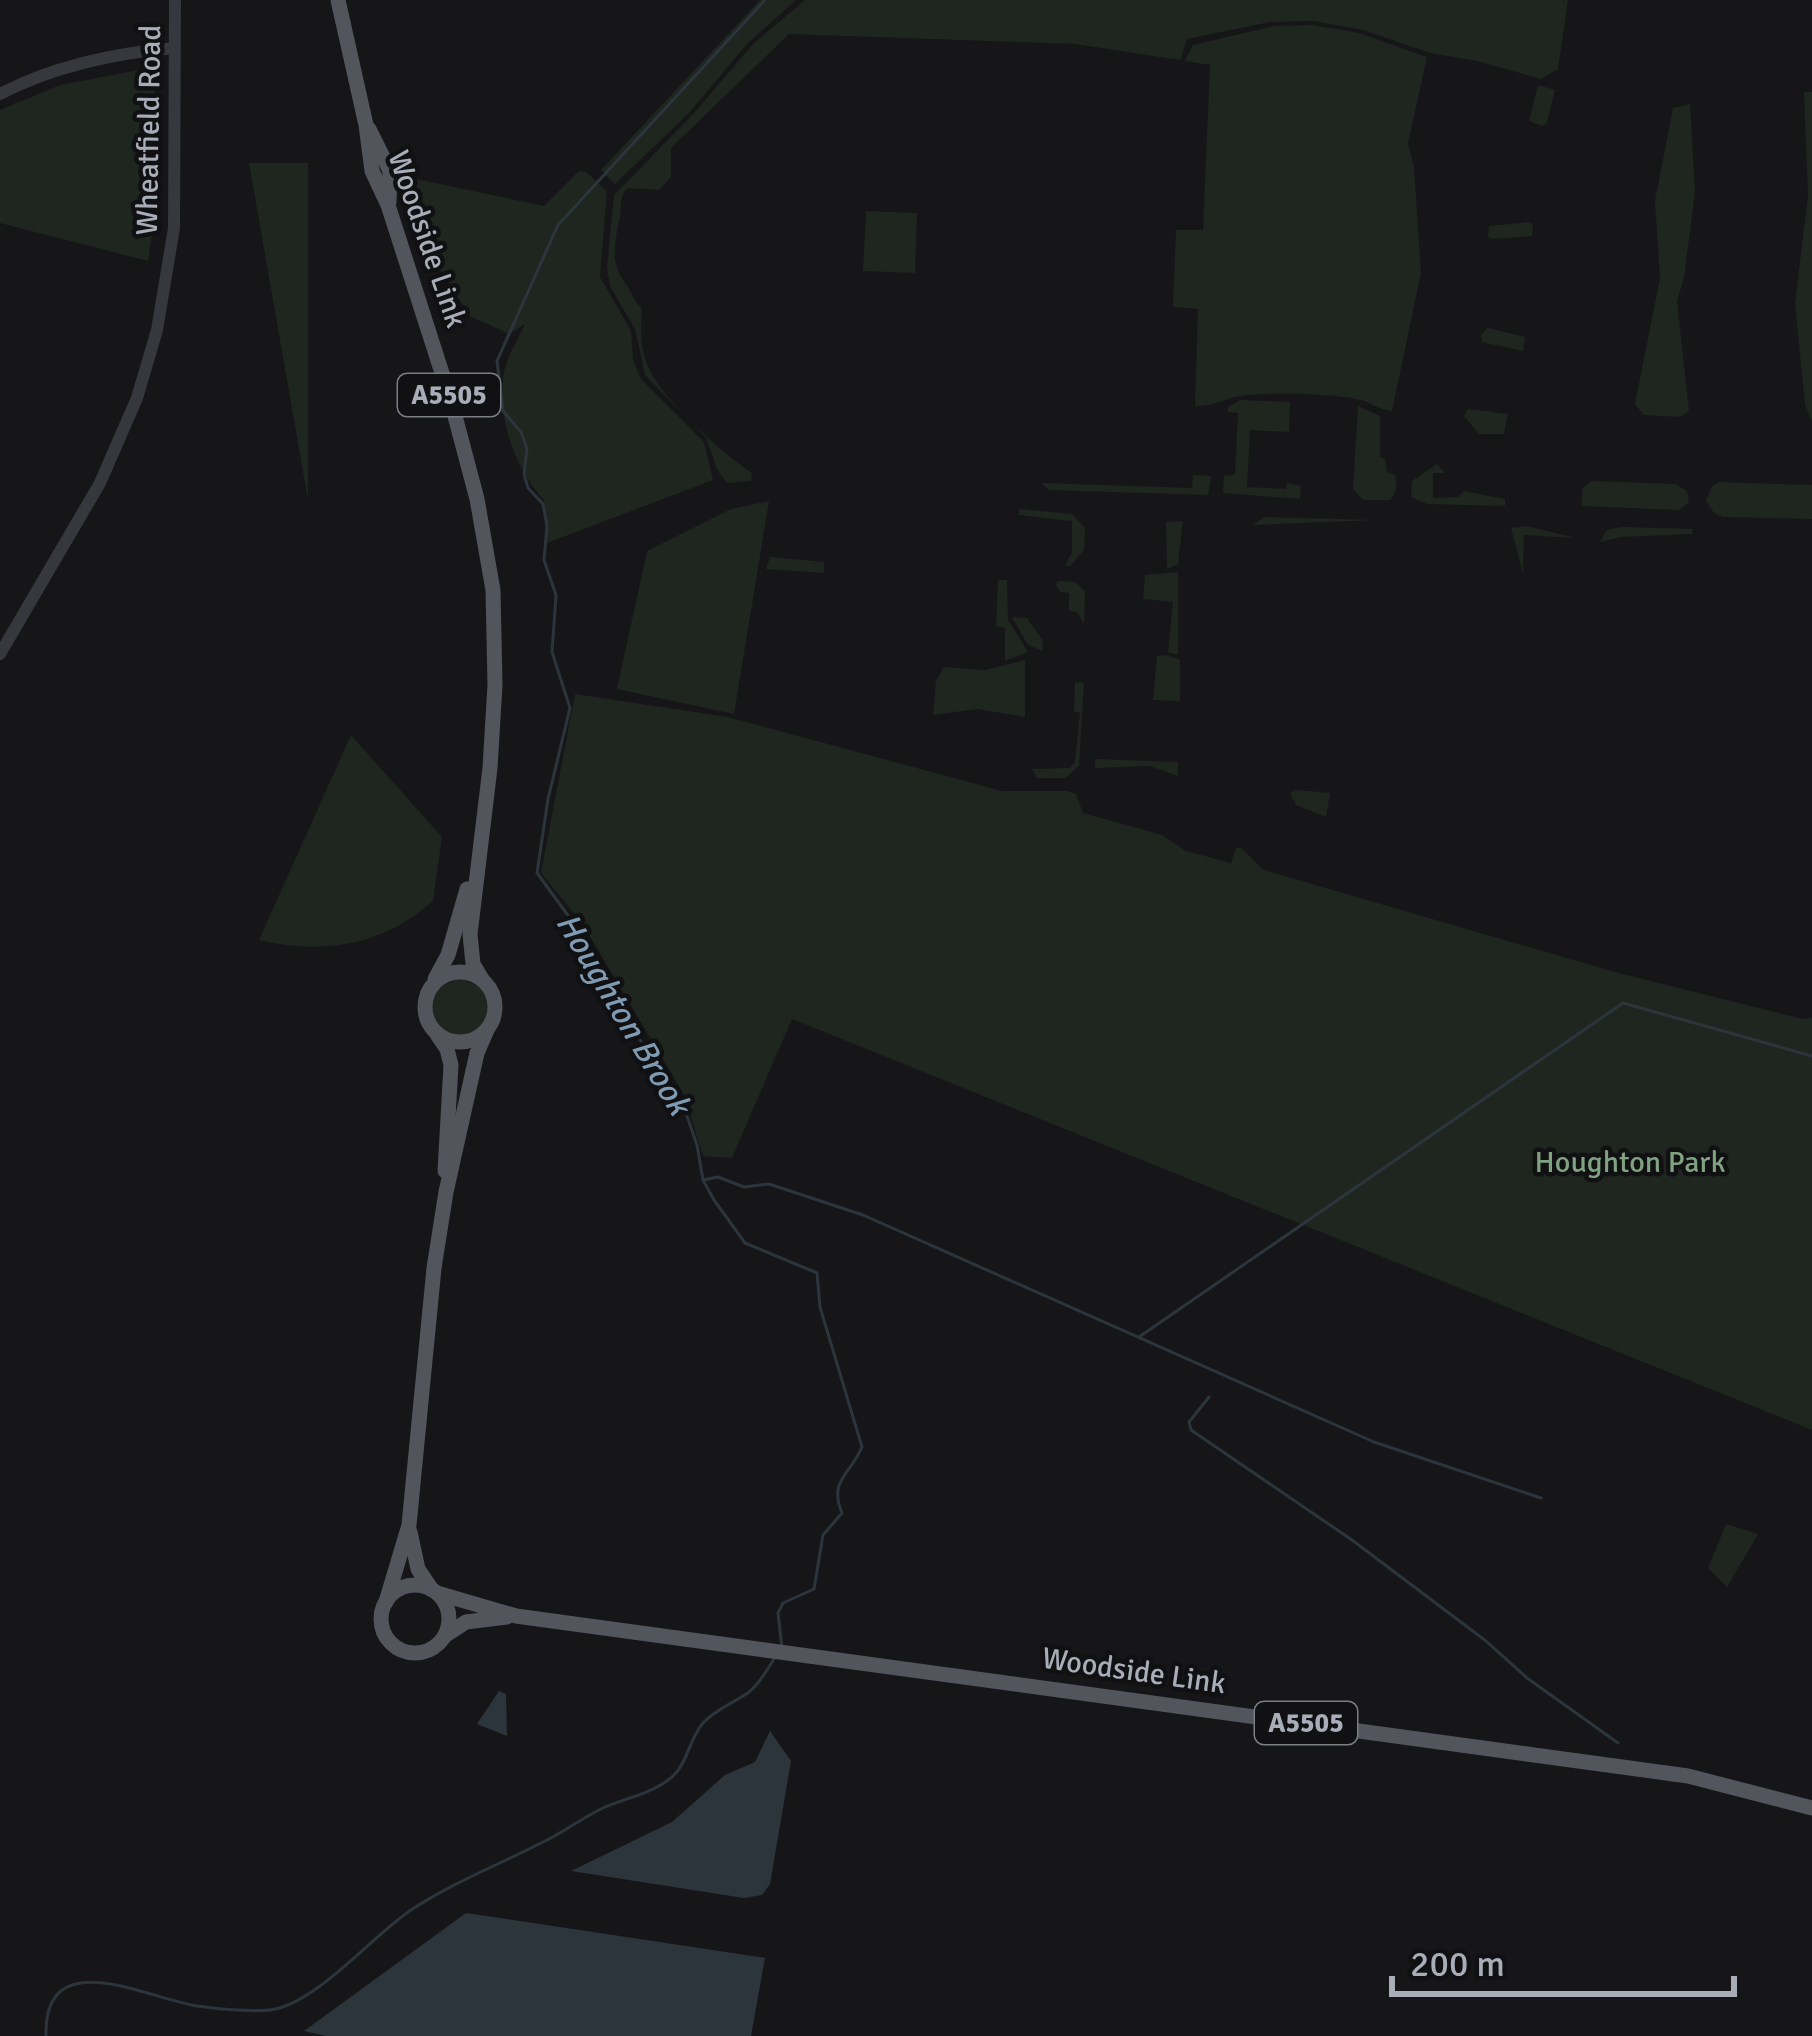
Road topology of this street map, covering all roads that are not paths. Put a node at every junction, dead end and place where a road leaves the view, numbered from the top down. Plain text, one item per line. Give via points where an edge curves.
1 (175, 0) edge
2 (338, 0) edge
3 (175, 48) junction
4 (0, 94) edge
5 (0, 654) edge
6 (479, 850) junction
7 (482, 979) junction
8 (430, 987) junction
9 (487, 1030) junction
10 (435, 1032) junction
11 (446, 1192) junction
12 (410, 1525) junction
13 (435, 1592) junction
14 (386, 1602) junction
15 (515, 1616) junction
16 (446, 1635) junction
17 (1812, 1808) edge

1 - 3 street, Wheatfield Road
2 - 6 main road, Woodside Link / A5505 via 366,125 390,171 388,205 470,466 493,590 493,725
3 - 4 street via 95,60
3 - 5 street, Wheatfield Road via 174,228 148,362 100,483
6 - 7 main road, Woodside Link / A5505 via 470,947
6 - 8 main road, Woodside Link / A5505 via 448,956
7 - 8 main road via 460,971
7 - 9 main road, Woodside Link via 496,1004
8 - 10 main road, Woodside Link via 424,1005
9 - 10 main road via 461,1042
9 - 11 main road, Woodside Link
10 - 11 main road, Woodside Link via 451,1065
11 - 12 main road, Woodside Link
12 - 13 main road, Woodside Link via 418,1569
12 - 14 main road, Woodside Link
13 - 14 main road via 407,1587
13 - 15 main road, Woodside Link / A5505
13 - 16 main road via 449,1618
14 - 16 main road, A5505 via 381,1622 397,1648 426,1652
15 - 16 main road, Woodside Link / A5505 via 472,1621
15 - 17 main road, Woodside Link / A5505 via 1688,1776

